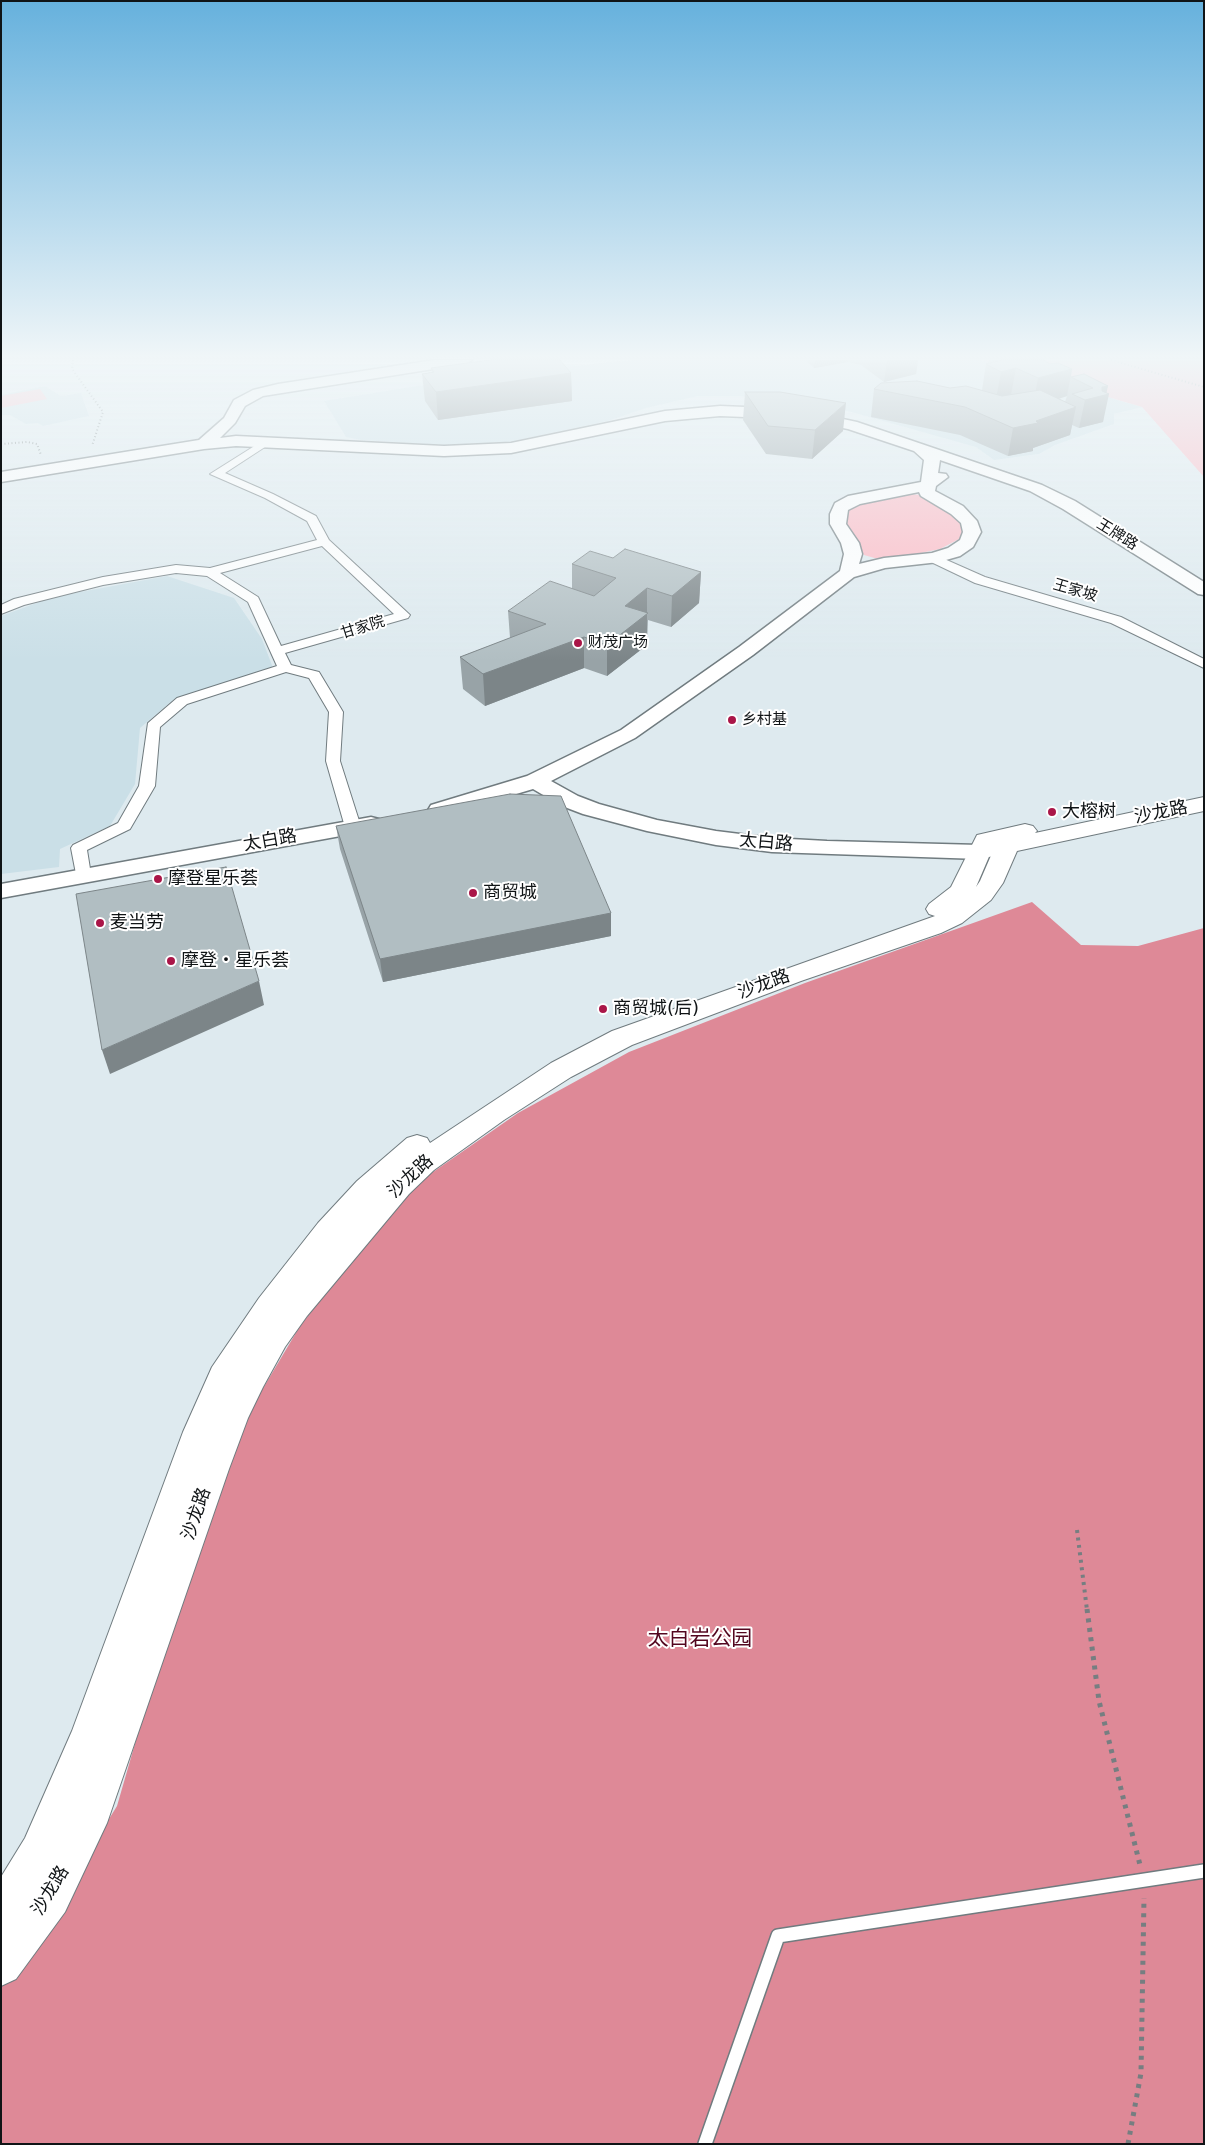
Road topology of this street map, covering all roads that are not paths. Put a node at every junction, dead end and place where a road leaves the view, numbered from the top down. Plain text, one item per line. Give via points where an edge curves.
1 (105, 460) edge
2 (238, 460) edge
3 (932, 460) edge
4 (959, 460) edge
5 (999, 474) junction
6 (1, 478) edge
7 (927, 485) junction
8 (324, 542) junction
9 (934, 558) junction
10 (210, 572) junction
11 (848, 573) junction
12 (1204, 590) edge
13 (1, 610) edge
14 (277, 651) junction
15 (1204, 664) edge
16 (285, 668) junction
17 (536, 781) junction
18 (1204, 794) edge
19 (1204, 804) edge
20 (419, 815) edge
21 (388, 821) edge
22 (353, 827) junction
23 (991, 846) junction
24 (928, 850) junction
25 (83, 875) junction
26 (1, 891) edge
27 (954, 899) junction
28 (1204, 1871) edge
29 (1, 1917) edge
30 (1, 1964) edge
31 (705, 2144) edge

1 - 6 main road
2 - 8 street, 甘家院 via 216,474 269,496 312,519
3 - 7 main road
4 - 5 main road
5 - 7 main road via 958,470
5 - 12 main road, 王牌路 via 1069,505
7 - 9 main road via 927,493 957,510 968,521 972,532 967,543 954,552
7 - 11 main road via 854,500 842,507 838,524 853,554
8 - 10 street
8 - 14 street, 甘家院 via 403,615
9 - 11 main road via 884,563
9 - 15 street, 王家坡 via 980,580 1116,620
10 - 13 street via 176,569 103,581 19,602
10 - 14 street via 253,600
11 - 17 main road via 746,651 628,734
14 - 16 street
16 - 22 street via 314,675 336,712 333,761
16 - 25 street via 182,701 153,726 147,786 124,826 79,848
17 - 20 main road
17 - 24 main road, 太白路 via 591,809 716,838 772,845
18 - 23 highway, 沙龙路
19 - 23 highway, 沙龙路
21 - 22 main road, 太白路
22 - 25 main road, 太白路
23 - 24 main road, 太白路
23 - 27 highway, 沙龙路
23 - 30 highway, 沙龙路 via 991,883 973,904 953,917 652,1026 561,1070 424,1162 360,1230 274,1338 235,1409 93,1809 50,1897
24 - 27 main road via 944,854 956,865 958,886
25 - 26 main road, 太白路
27 - 29 highway, 沙龙路 via 920,917 615,1023 542,1063 441,1128 367,1189 296,1271 244,1343 224,1377 200,1432 90,1736 40,1853
28 - 31 lane via 778,1936

